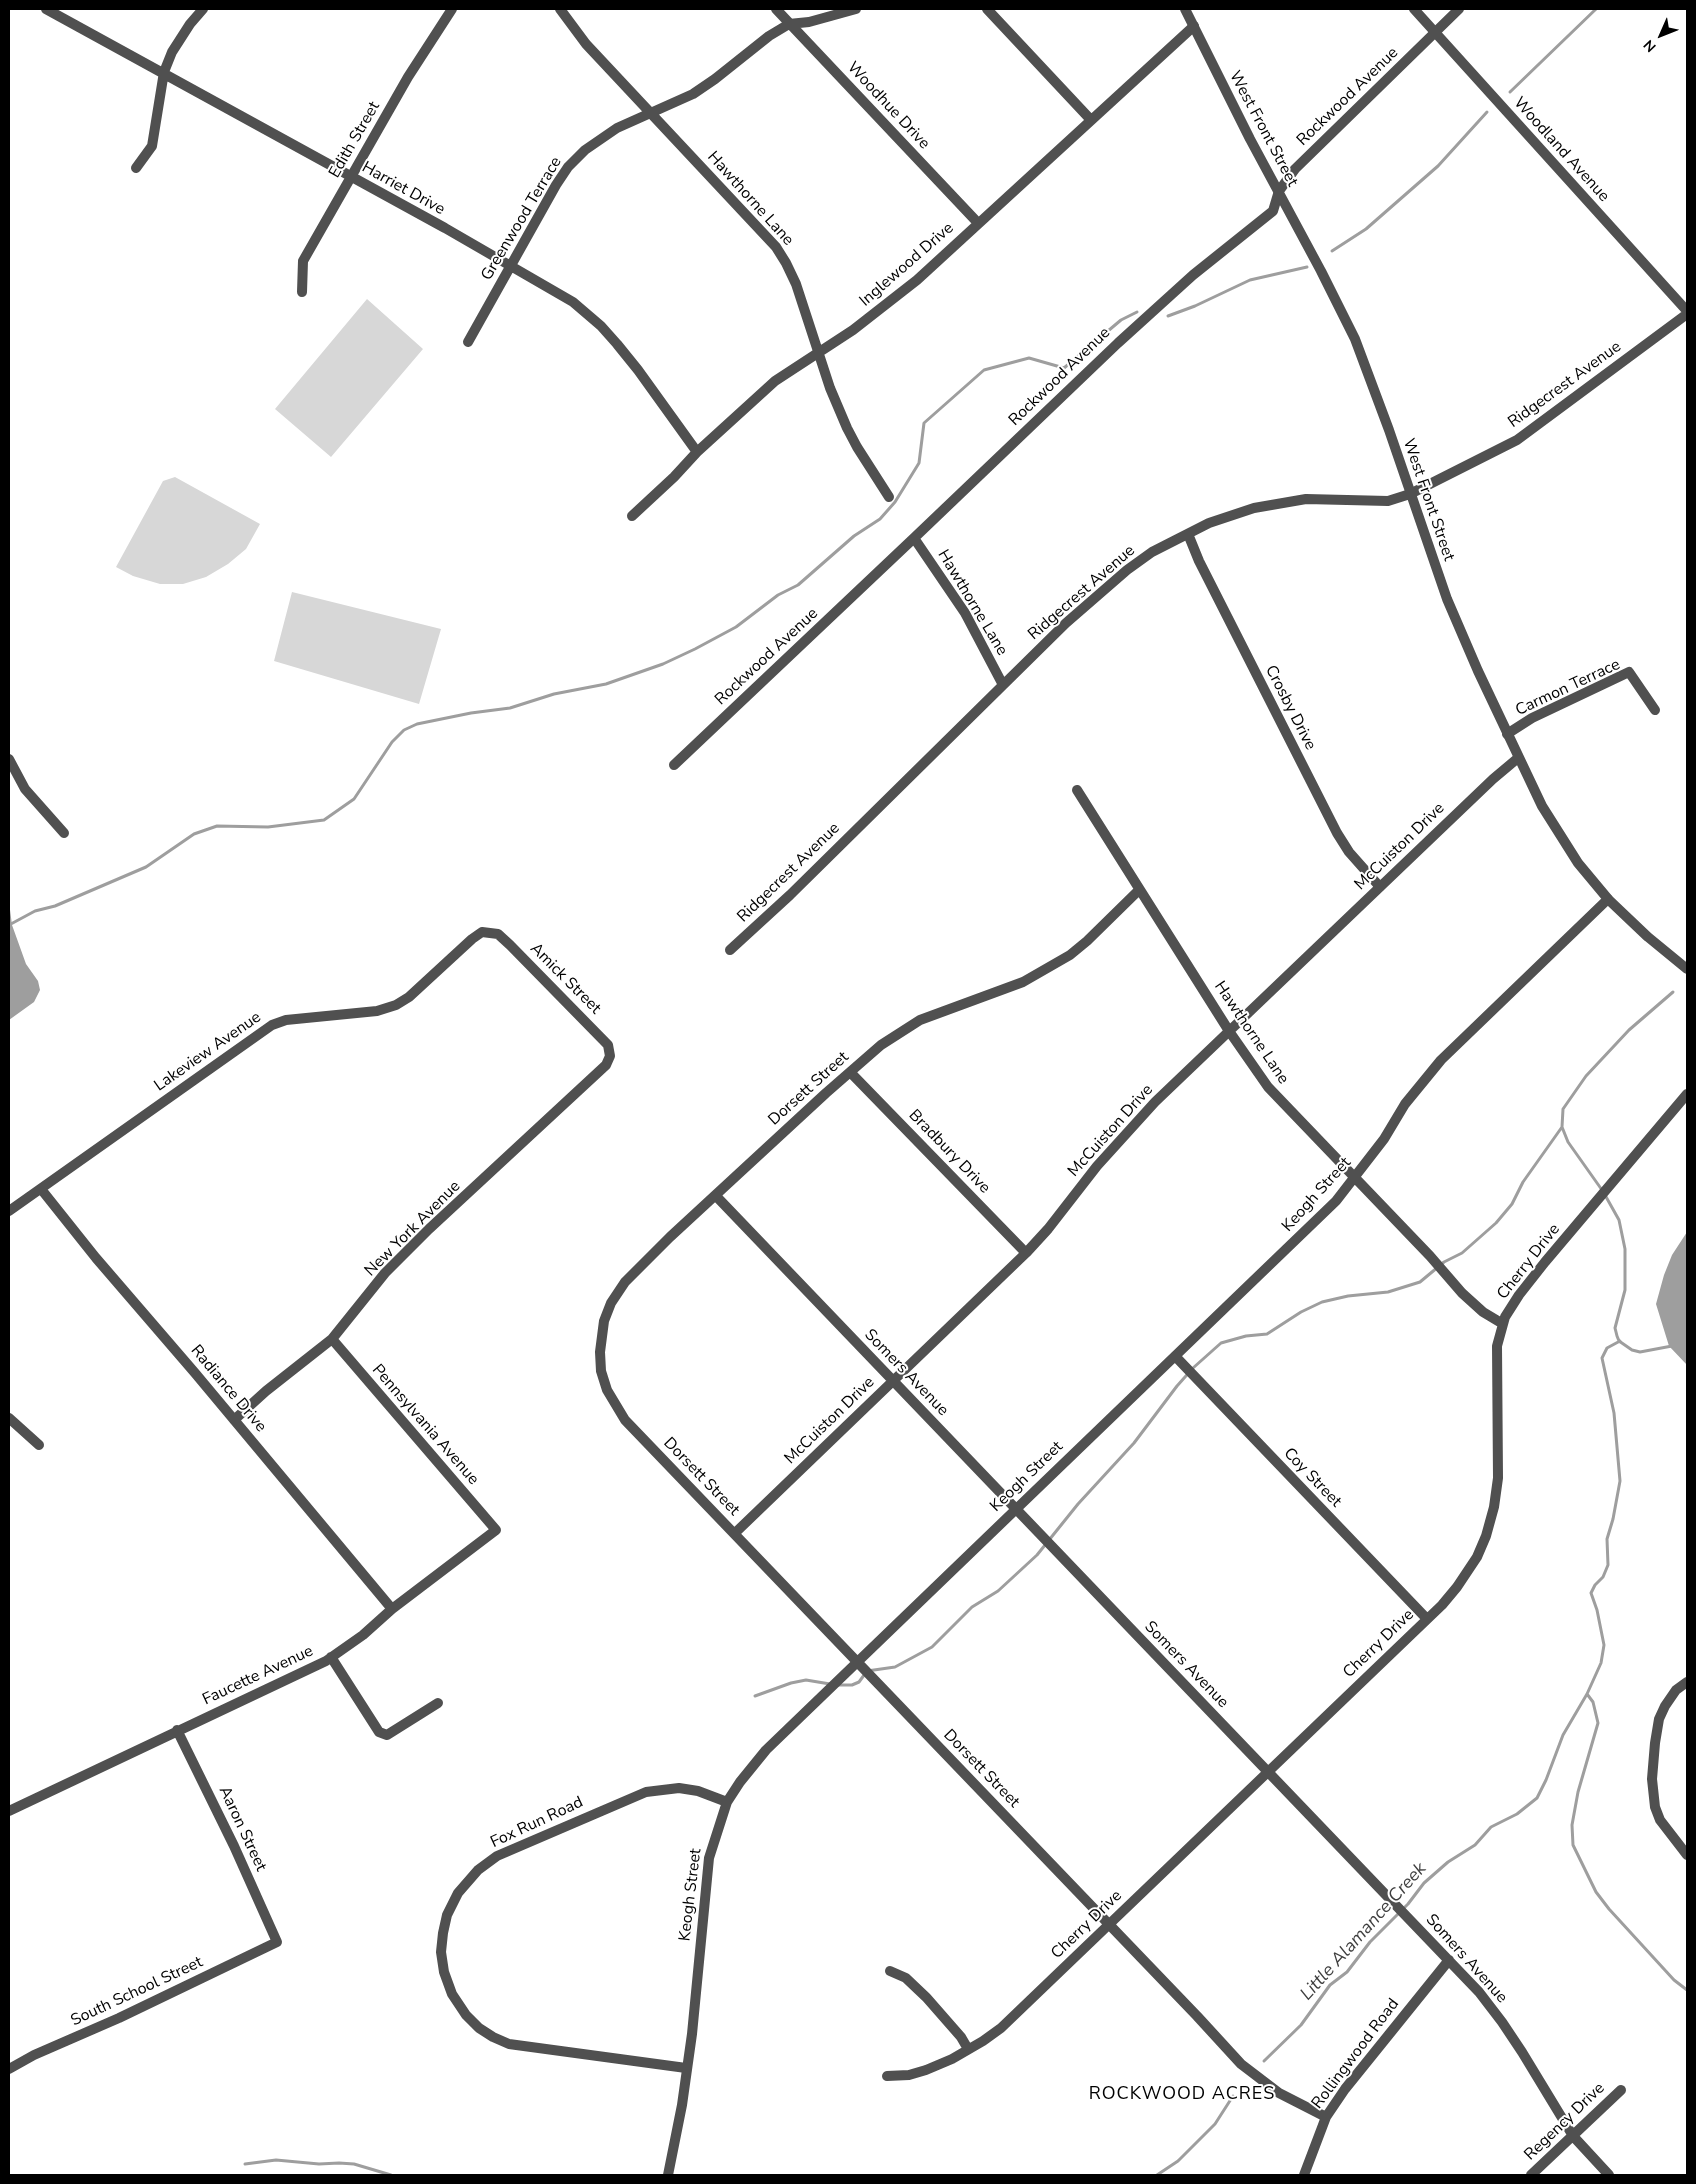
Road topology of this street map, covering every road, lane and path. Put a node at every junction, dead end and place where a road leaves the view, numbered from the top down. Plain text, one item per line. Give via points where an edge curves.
1 (46, 9) edge
2 (203, 9) edge
3 (452, 9) edge
4 (560, 9) edge
5 (776, 9) edge
6 (856, 9) edge
7 (986, 9) edge
8 (1185, 9) edge
9 (1414, 9) edge
10 (1459, 9) edge
11 (789, 24) junction
12 (1194, 26) junction
13 (1436, 33) junction
14 (164, 72) junction
15 (651, 114) junction
16 (1091, 120) junction
17 (136, 168) dead end
18 (351, 178) junction
19 (1280, 191) junction
20 (978, 223) junction
21 (511, 266) junction
22 (302, 292) dead end
23 (1687, 312) edge
24 (468, 342) dead end
25 (818, 352) junction
26 (696, 452) junction
27 (1410, 494) junction
28 (889, 496) dead end
29 (632, 516) dead end
30 (1188, 534) junction
31 (914, 538) junction
32 (1002, 685) junction
33 (1655, 710) dead end
34 (1507, 734) junction
35 (1518, 758) junction
36 (9, 759) edge
37 (674, 765) dead end
38 (1077, 790) dead end
39 (64, 833) dead end
40 (1380, 887) junction
41 (1139, 890) junction
42 (1608, 899) junction
43 (490, 932) joint
44 (730, 950) dead end
45 (1687, 970) edge
46 (1229, 1031) junction
47 (610, 1056) joint
48 (850, 1072) junction
49 (1687, 1094) edge
50 (1355, 1178) junction
51 (41, 1188) junction
52 (716, 1196) junction
53 (9, 1211) edge
54 (1026, 1252) junction
55 (1503, 1324) junction
56 (332, 1339) junction
57 (1175, 1356) junction
58 (893, 1381) junction
59 (9, 1418) edge
60 (234, 1420) junction
61 (39, 1444) dead end
62 (1016, 1509) junction
63 (496, 1530) joint
64 (735, 1533) junction
65 (392, 1608) junction
66 (1427, 1619) junction
67 (331, 1657) junction
68 (857, 1662) junction
69 (1687, 1682) edge
70 (438, 1703) dead end
71 (177, 1730) junction
72 (1267, 1772) junction
73 (727, 1802) junction
74 (9, 1811) edge
75 (1687, 1855) edge
76 (1109, 1925) junction
77 (277, 1942) joint
78 (1449, 1960) junction
79 (890, 1971) dead end
80 (968, 2050) junction
81 (686, 2068) junction
82 (9, 2069) edge
83 (887, 2076) dead end
84 (1621, 2090) dead end
85 (1326, 2117) junction
86 (1573, 2136) junction
87 (668, 2175) edge
88 (1304, 2175) edge
89 (1531, 2175) edge
90 (1609, 2175) edge

1 - 14 street, Harriet Drive
2 - 14 street via 182,35
3 - 18 street, Edith Street via 408,77
4 - 15 street, Hawthorne Lane via 586,44
5 - 11 street, Woodhue Drive
6 - 11 street, Greenwood Terrace
7 - 16 street
8 - 12 street, West Front Street
9 - 13 street, Woodland Avenue
10 - 13 street, Rockwood Avenue
11 - 15 street, Greenwood Terrace via 715,80
11 - 20 street, Woodhue Drive
12 - 16 street, Inglewood Drive
12 - 19 street, West Front Street via 1250,139
13 - 19 street, Rockwood Avenue via 1295,169
13 - 23 street, Woodland Avenue
14 - 17 street via 152,146
14 - 18 street, Harriet Drive
15 - 21 street, Greenwood Terrace via 602,137 568,167
15 - 25 street, Hawthorne Lane via 776,248 796,284
16 - 20 street, Inglewood Drive
18 - 21 street, Harriet Drive
18 - 22 street, Edith Street via 303,261
19 - 27 street, West Front Street via 1355,339
19 - 31 street, Rockwood Avenue via 1273,211 1118,342
20 - 25 street, Inglewood Drive via 886,306
21 - 24 street, Greenwood Terrace
21 - 26 street, Harriet Drive via 573,302 602,326 638,370
23 - 27 street, Ridgecrest Avenue via 1517,440
25 - 26 street, Inglewood Drive via 768,386
25 - 28 street, Hawthorne Lane via 847,428
26 - 29 street, Inglewood Drive
27 - 30 street, Ridgecrest Avenue via 1374,502 1306,499 1280,502 1231,514
27 - 34 street, West Front Street via 1446,599
30 - 32 street, Ridgecrest Avenue via 1152,552 1126,570
30 - 40 street, Crosby Drive via 1337,833
31 - 32 street, Hawthorne Lane via 965,613
31 - 37 street, Rockwood Avenue
32 - 44 street, Ridgecrest Avenue
33 - 34 street, Carmon Terrace via 1630,672 1532,718
34 - 35 street, West Front Street
35 - 40 street, McCuiston Drive
35 - 42 street, West Front Street via 1560,836
36 - 39 street via 25,789
38 - 41 street, Hawthorne Lane
40 - 46 street, McCuiston Drive
41 - 46 street, Hawthorne Lane
41 - 48 street, Dorsett Street via 1070,955 1023,982 920,1020 881,1045
42 - 45 street, West Front Street
42 - 50 street, Keogh Street via 1441,1060 1405,1104
43 - 47 street, Amick Street via 498,934 510,945 600,1035 608,1045
43 - 51 street, Lakeview Avenue via 482,932 472,939 396,1005 377,1011 286,1020 263,1030
46 - 50 street, Hawthorne Lane via 1268,1087
46 - 54 street, McCuiston Drive via 1129,1130
47 - 56 street, New York Avenue via 606,1065 559,1110 429,1229 386,1273
48 - 52 street, Dorsett Street
48 - 54 street, Bradbury Drive
49 - 55 street, Cherry Drive via 1524,1288
50 - 55 street, Hawthorne Lane via 1462,1292 1483,1312
50 - 57 street, Keogh Street via 1307,1230
51 - 53 street, Lakeview Avenue
51 - 60 street, Radiance Drive
52 - 58 street, Somers Avenue
52 - 64 street, Dorsett Street via 670,1237 617,1292 604,1321 601,1371 607,1390 625,1420
54 - 58 street, McCuiston Drive
55 - 66 street, Cherry Drive via 1497,1346 1498,1478 1493,1508 1477,1557 1457,1587
56 - 60 street, New York Avenue
56 - 63 street, Pennsylvania Avenue
57 - 62 street, Keogh Street
57 - 66 street, Coy Street
58 - 62 street, Somers Avenue
58 - 64 street, McCuiston Drive
59 - 61 street
60 - 65 street, Radiance Drive
62 - 68 street, Keogh Street
62 - 72 street, Somers Avenue
63 - 65 street, Faucette Avenue
64 - 68 street, Dorsett Street
65 - 67 street, Faucette Avenue
66 - 72 street, Cherry Drive
67 - 70 street via 378,1732 387,1735
67 - 71 street, Faucette Avenue
68 - 73 street, Keogh Street via 766,1750
68 - 76 street, Dorsett Street
69 - 75 street via 1676,1690 1659,1719 1652,1779 1655,1808 1660,1820
71 - 74 street, Faucette Avenue
71 - 77 street, Aaron Street
72 - 76 street, Cherry Drive
72 - 78 street, Somers Avenue
73 - 81 street, Keogh Street via 706,1877
73 - 81 street, Fox Run Road via 679,1788 646,1792 498,1856 478,1870 458,1893 447,1915 443,1933 441,1952 452,1994 466,2015 493,2038 510,2044
76 - 80 street, Cherry Drive via 1001,2028
76 - 85 street, Dorsett Street via 1241,2064 1279,2093
77 - 82 street, South School Street
78 - 85 street, Rollingwood Road via 1345,2088
78 - 86 street, Somers Avenue via 1502,2022
79 - 80 street via 906,1978 926,1997 962,2038
80 - 83 street, Cherry Drive via 926,2070
81 - 87 street, Keogh Street
84 - 86 street, Regency Drive
85 - 88 street, Rollingwood Road
86 - 89 street, Regency Drive
86 - 90 street, Somers Avenue

